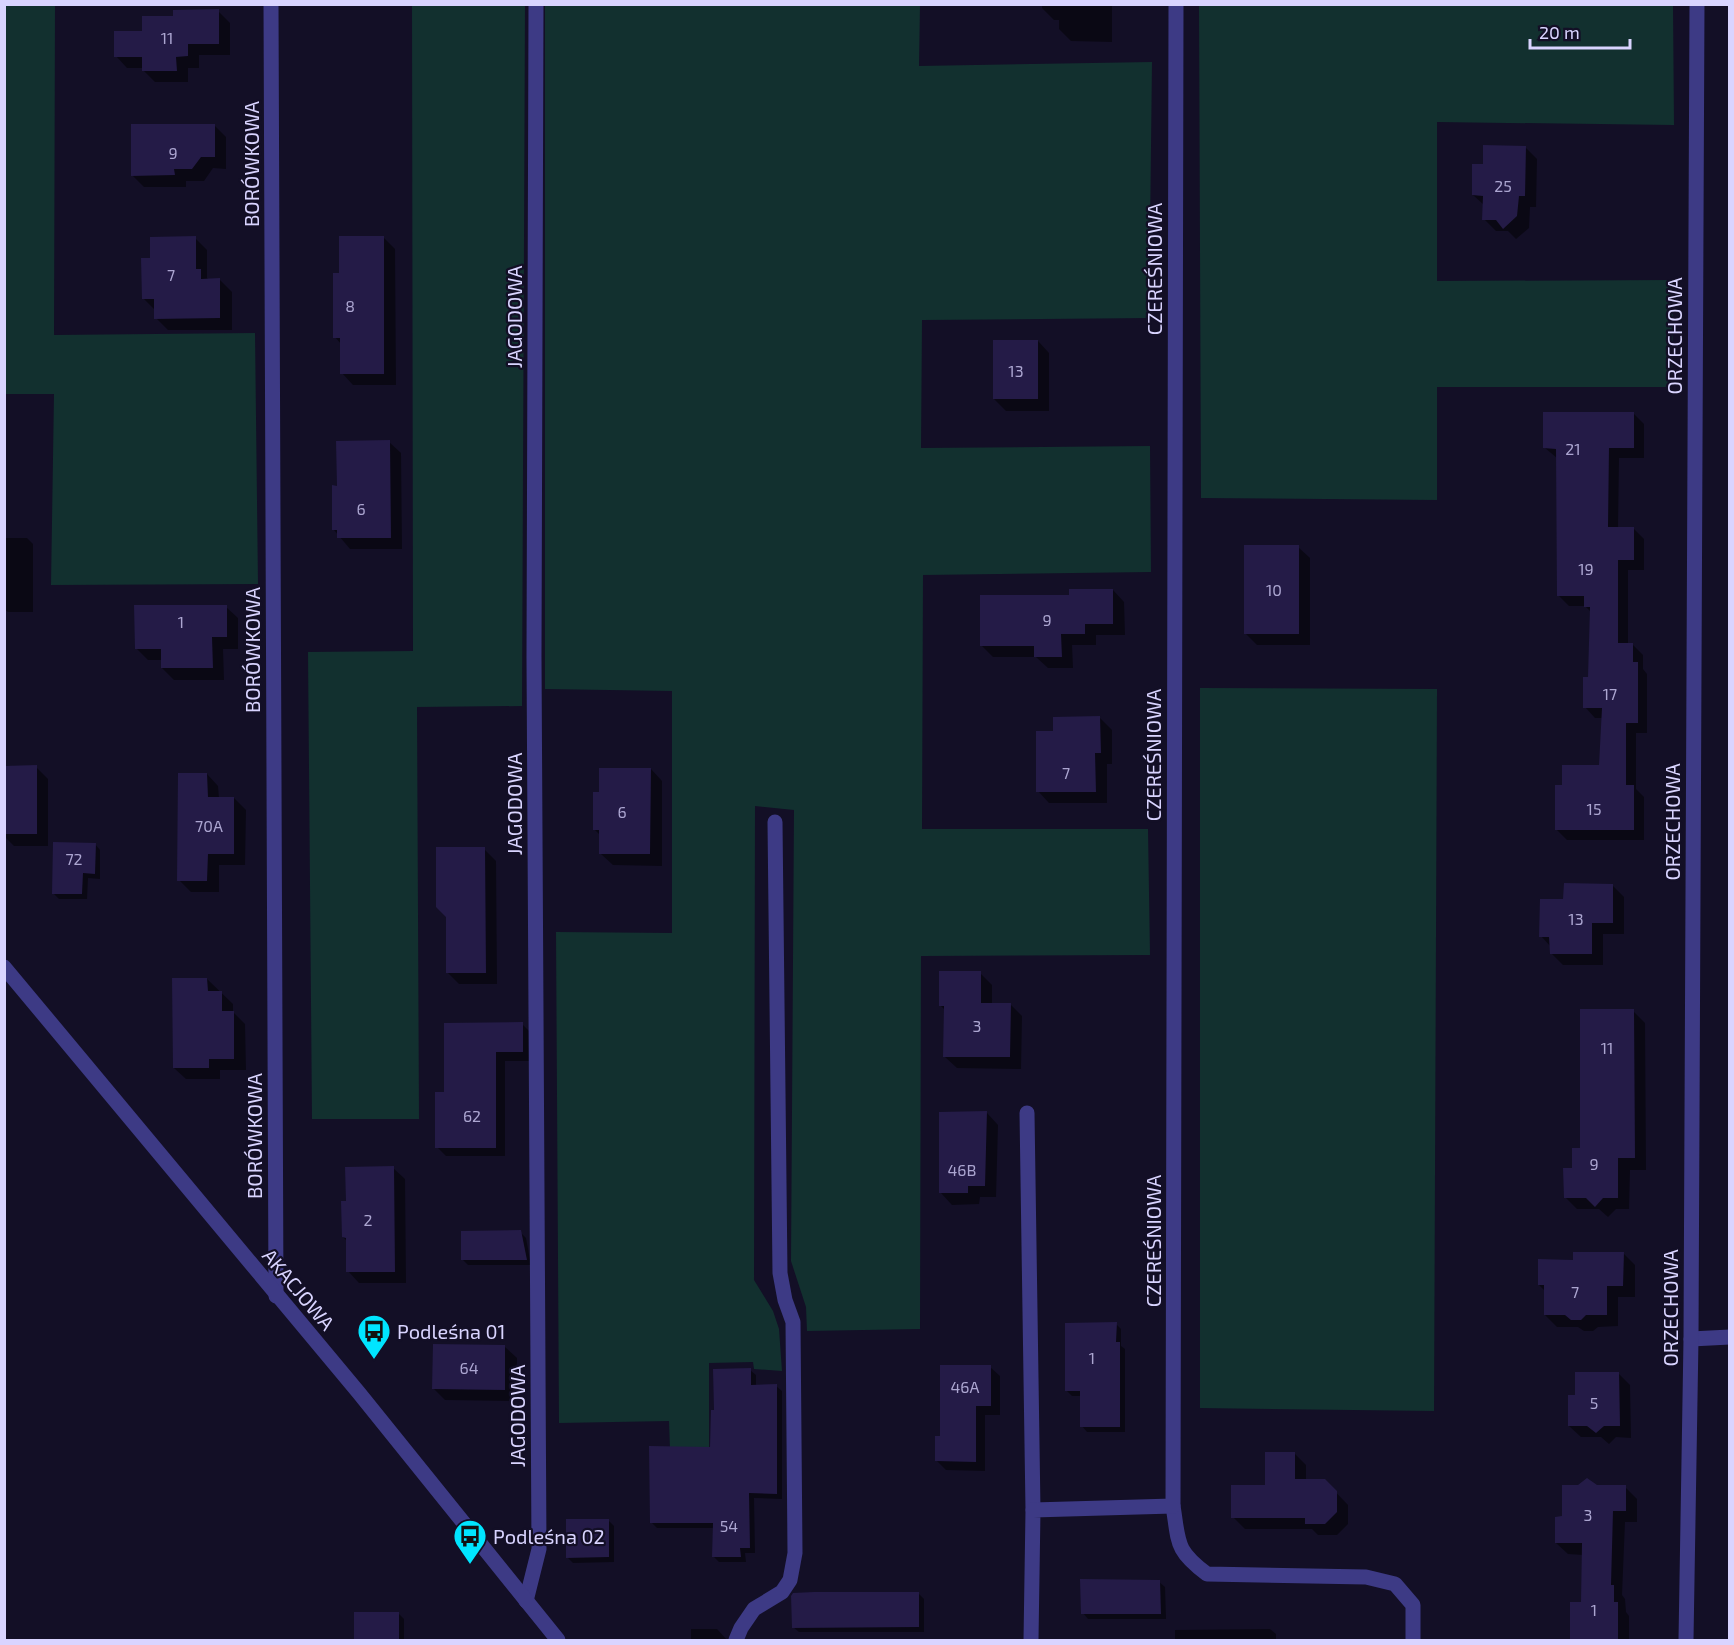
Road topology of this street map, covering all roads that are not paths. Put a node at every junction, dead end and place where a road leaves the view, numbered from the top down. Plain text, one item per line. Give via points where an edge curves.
1 (271, 4) edge
2 (536, 4) edge
3 (1176, 4) edge
4 (1697, 4) edge
5 (775, 822) dead end
6 (4, 967) edge
7 (1027, 1113) dead end
8 (276, 1296) junction
9 (1730, 1337) edge
10 (1691, 1339) junction
11 (1173, 1506) junction
12 (1033, 1510) junction
13 (526, 1601) junction
14 (558, 1641) edge
15 (736, 1641) edge
16 (1031, 1641) edge
17 (1413, 1641) edge
18 (1686, 1641) edge

1 - 8 street, BORÓWKOWA
2 - 13 street, JAGODOWA via 534,657 539,1549
3 - 11 street, CZEREŚNIOWA
4 - 10 street, ORZECHOWA
5 - 15 street via 780,1273 784,1300 793,1322 795,1553 790,1580 782,1592 754,1609
6 - 8 street, AKACJOWA
7 - 12 street
8 - 13 street, AKACJOWA
9 - 10 street
10 - 18 street, ORZECHOWA
11 - 12 street
11 - 17 street, CZEREŚNIOWA via 1179,1546 1189,1561 1207,1574 1366,1577 1395,1584 1413,1605
12 - 16 street
13 - 14 street, AKACJOWA

